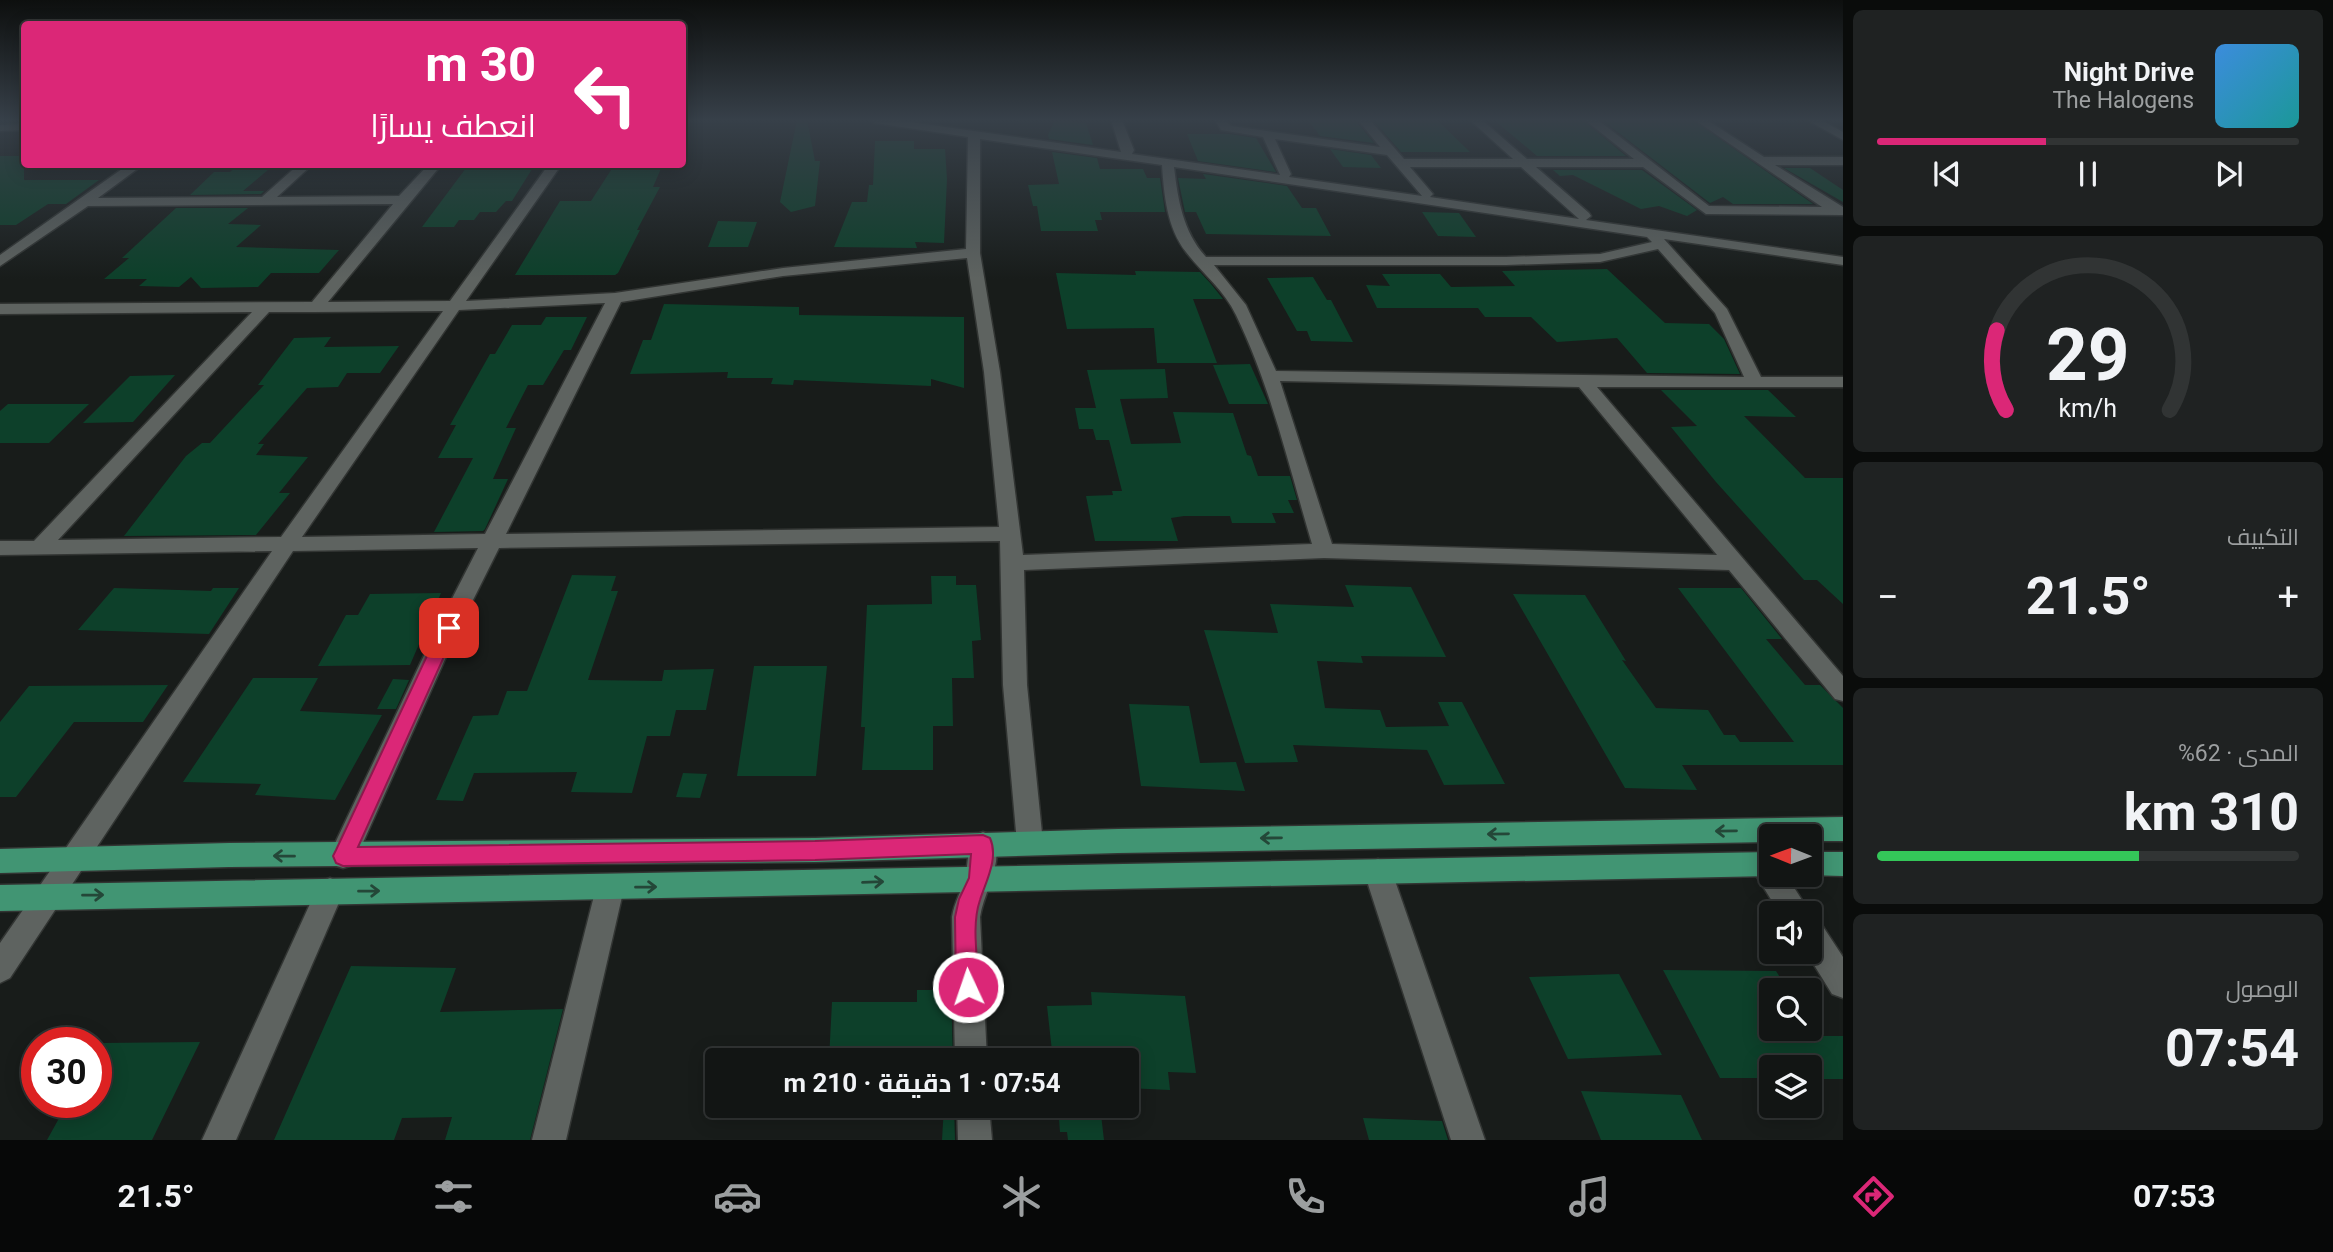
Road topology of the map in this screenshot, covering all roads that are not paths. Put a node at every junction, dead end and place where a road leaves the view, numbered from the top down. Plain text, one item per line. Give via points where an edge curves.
1 (125, 173) edge
2 (297, 173) edge
3 (428, 173) edge
4 (549, 173) edge
5 (974, 173) edge
6 (1169, 173) edge
7 (1233, 173) edge
8 (1279, 173) edge
9 (1411, 173) edge
10 (1535, 173) edge
11 (1659, 173) edge
12 (1780, 173) edge
13 (1285, 174) joint
14 (1427, 194) junction
15 (403, 200) junction
16 (265, 201) junction
17 (85, 202) junction
18 (1706, 210) junction
19 (1840, 211) edge
20 (1584, 216) junction
21 (1685, 225) junction
22 (1656, 239) junction
23 (973, 253) junction
24 (1843, 254) edge
25 (1205, 261) junction
26 (1843, 261) edge
27 (0, 262) edge
28 (615, 298) junction
29 (454, 306) junction
30 (265, 307) junction
31 (316, 307) junction
32 (0, 309) edge
33 (17, 309) junction
34 (0, 322) edge
35 (1269, 376) junction
36 (1584, 382) junction
37 (1755, 382) junction
38 (1841, 384) edge
39 (1010, 534) junction
40 (492, 542) junction
41 (286, 545) junction
42 (0, 548) edge
43 (39, 548) junction
44 (1324, 551) junction
45 (1733, 563) junction
46 (1013, 564) junction
47 (1843, 692) edge
48 (1843, 829) edge
49 (1030, 843) junction
50 (983, 844) junction
51 (343, 856) junction
52 (75, 858) junction
53 (0, 861) edge
54 (1759, 864) edge
55 (1822, 864) edge
56 (1843, 864) edge
57 (1378, 872) junction
58 (979, 879) junction
59 (610, 888) junction
60 (330, 891) junction
61 (50, 896) junction
62 (0, 898) edge
63 (1822, 950) edge
64 (0, 968) edge
65 (1843, 982) edge
66 (971, 1048) edge
67 (974, 1118) edge
68 (219, 1140) edge
69 (549, 1140) edge
70 (975, 1140) edge
71 (1468, 1140) edge

1 - 17 street
2 - 16 street
3 - 15 street
4 - 29 street
5 - 23 street
6 - 25 street via 1183,235
7 - 22 street
8 - 13 street
9 - 14 street
10 - 20 street
11 - 18 street
12 - 19 street
13 - 14 street
14 - 20 street
15 - 16 street
15 - 31 street
16 - 17 street
17 - 27 street
18 - 19 street
18 - 21 street
20 - 21 street
21 - 24 street
22 - 25 street via 1620,255 1586,259
22 - 26 street
22 - 37 street via 1722,312
23 - 28 street via 783,272
23 - 39 street
25 - 35 street via 1244,313
28 - 29 street
28 - 40 street
29 - 31 street
29 - 41 street
30 - 31 street
30 - 33 street
30 - 43 street
32 - 33 street
33 - 34 street
35 - 36 street
35 - 44 street
36 - 37 street
36 - 45 street
37 - 38 street
39 - 40 street
39 - 46 street
40 - 41 street
40 - 51 street
41 - 43 street
41 - 52 street
42 - 43 street
44 - 45 street
44 - 46 street
45 - 47 street
46 - 49 street via 1016,685
48 -> 49 main road
49 - 50 main road
50 - 51 main road
50 - 58 street
51 -> 52 main road
52 - 53 main road
52 - 61 street
54 - 57 main road
55 - 56 main road
57 - 58 main road
57 - 71 street
59 -> 58 main road
58 - 66 street via 966,917
60 -> 59 main road
59 - 69 street
61 -> 60 main road
60 - 68 street
61 - 62 main road
61 - 64 street
63 - 65 street
67 - 70 street

